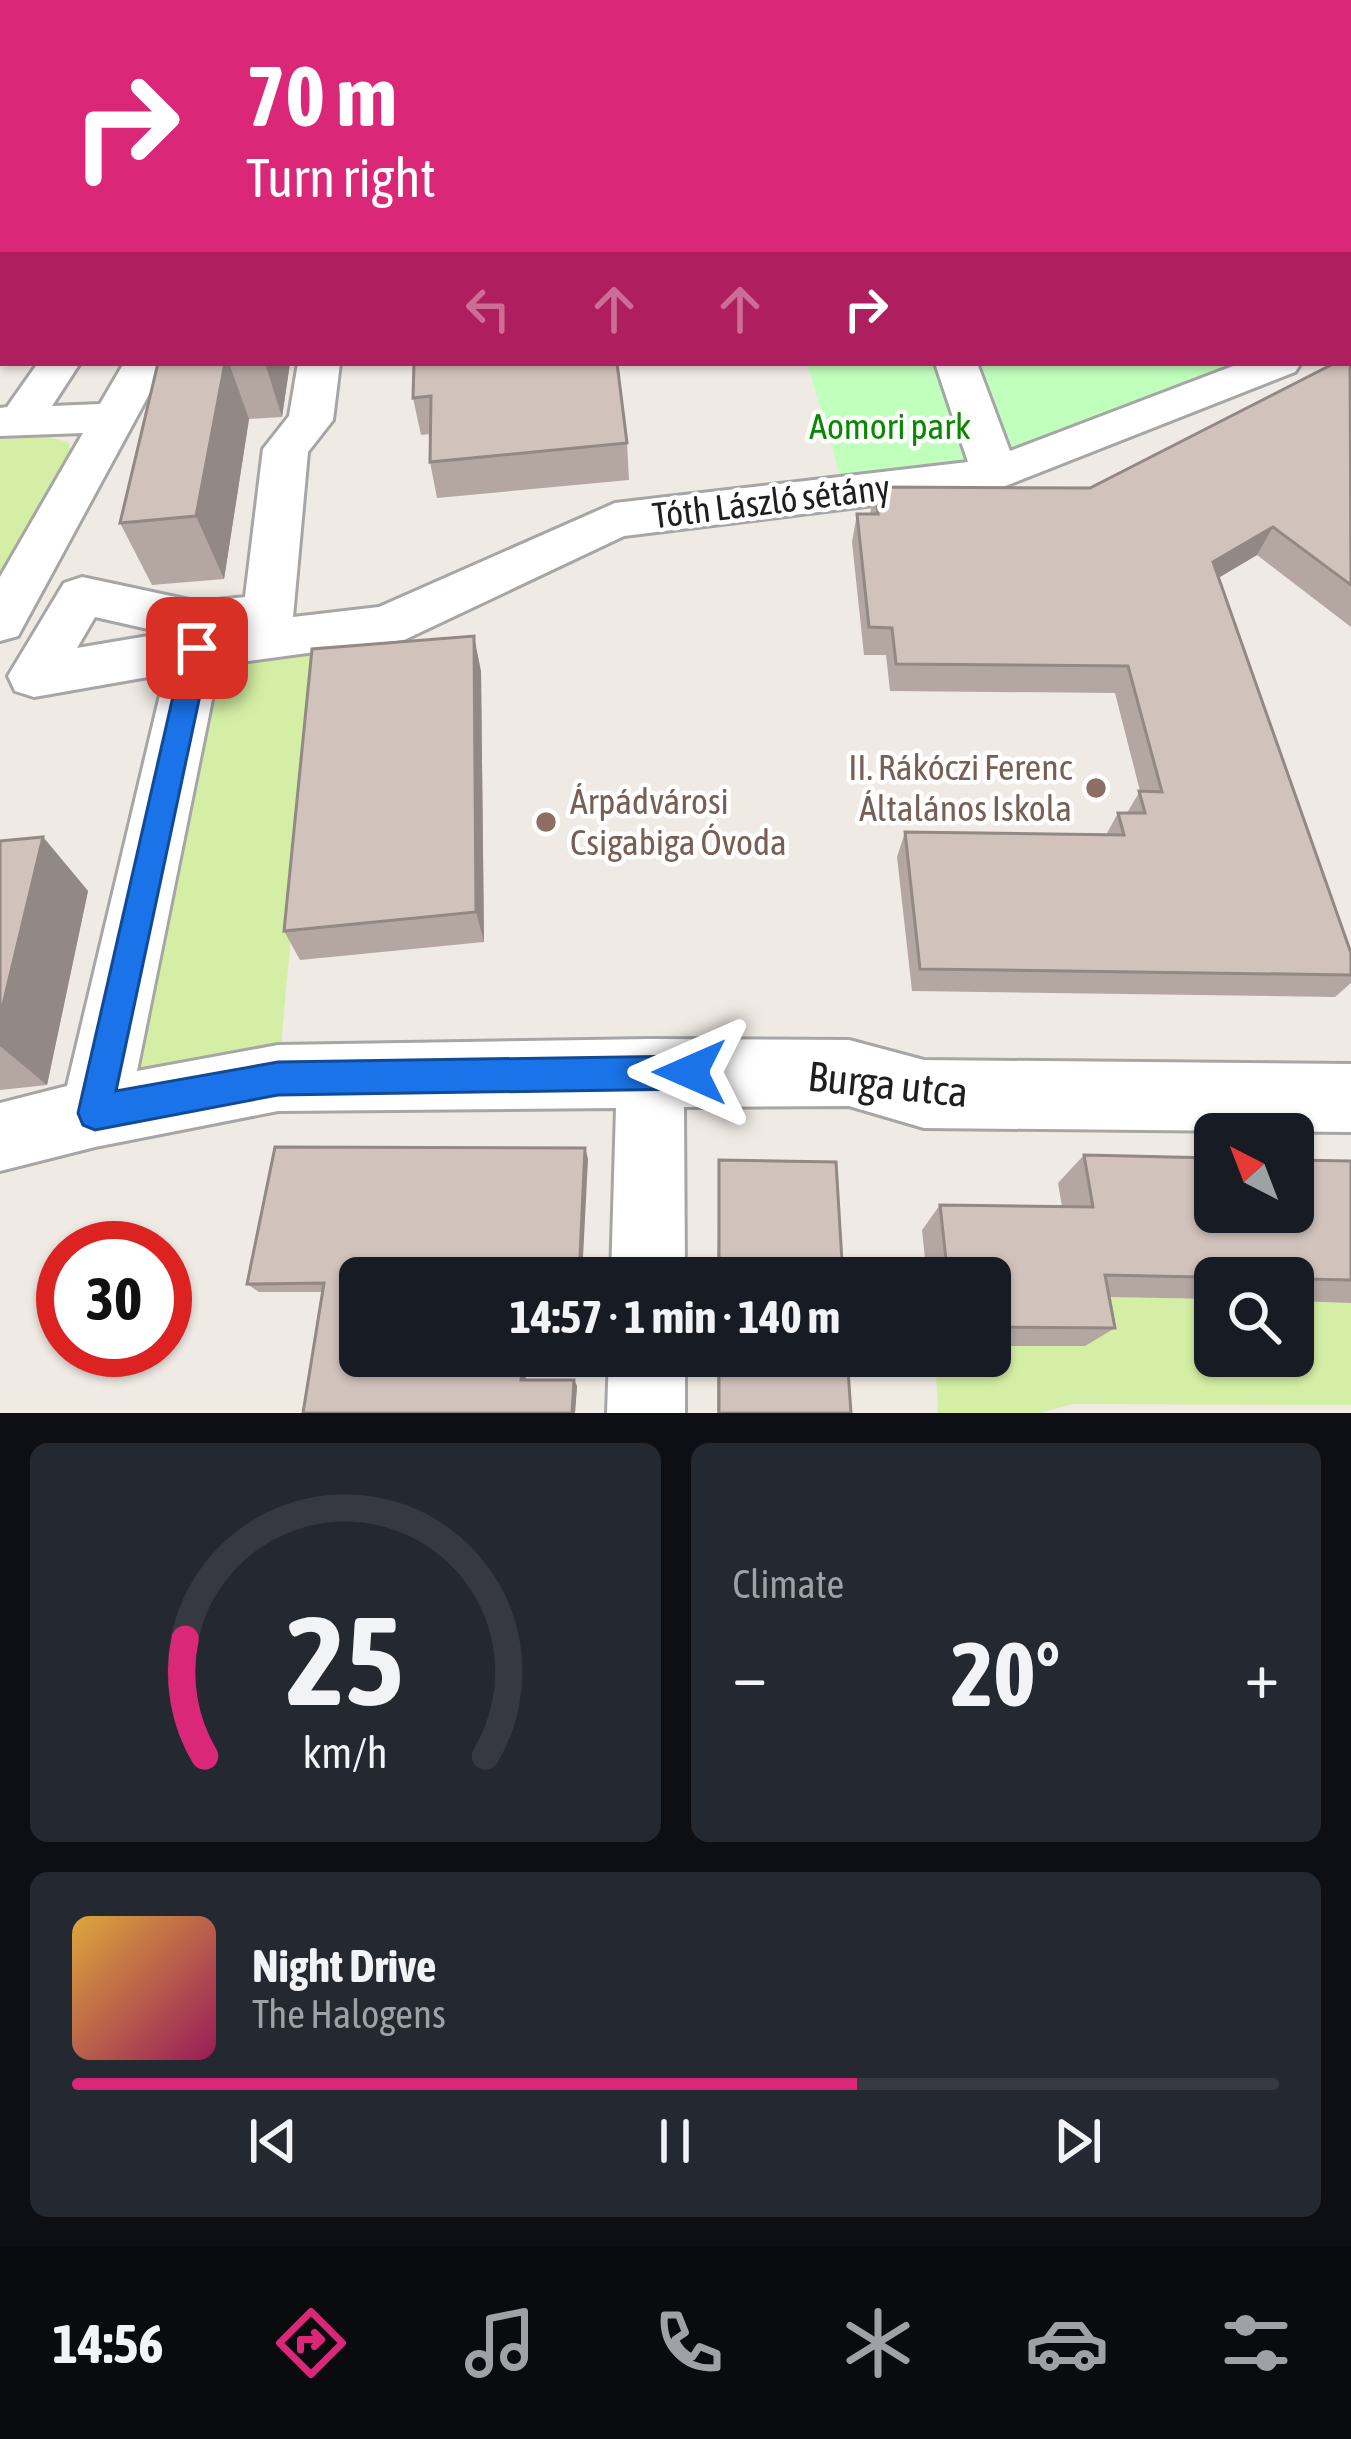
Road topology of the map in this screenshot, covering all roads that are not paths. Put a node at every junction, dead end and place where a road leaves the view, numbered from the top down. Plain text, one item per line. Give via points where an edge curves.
1 (56, 366) edge
2 (143, 366) edge
3 (319, 366) edge
4 (957, 366) edge
5 (1272, 366) edge
6 (114, 418) junction
7 (10, 421) edge
8 (995, 475) junction
9 (0, 622) edge
10 (266, 626) junction
11 (197, 648) junction
12 (650, 1072) junction
13 (1351, 1098) edge
14 (95, 1113) junction
15 (0, 1137) edge
16 (648, 1257) edge
17 (647, 1377) edge
18 (646, 1413) edge

1 - 7 street
2 - 6 street
3 - 10 street via 311,420 286,449
4 - 8 street
5 - 8 street, Tóth László sétány
6 - 7 street
6 - 9 street
8 - 10 street, Tóth László sétány via 615,520 386,626
10 - 11 street
10 - 11 street via 82,596 34,676
11 - 14 street
12 - 13 street, Burga utca via 849,1073 924,1094
12 - 14 street, Burga utca via 278,1078
12 - 16 street
14 - 15 street, Burga utca
17 - 18 street

